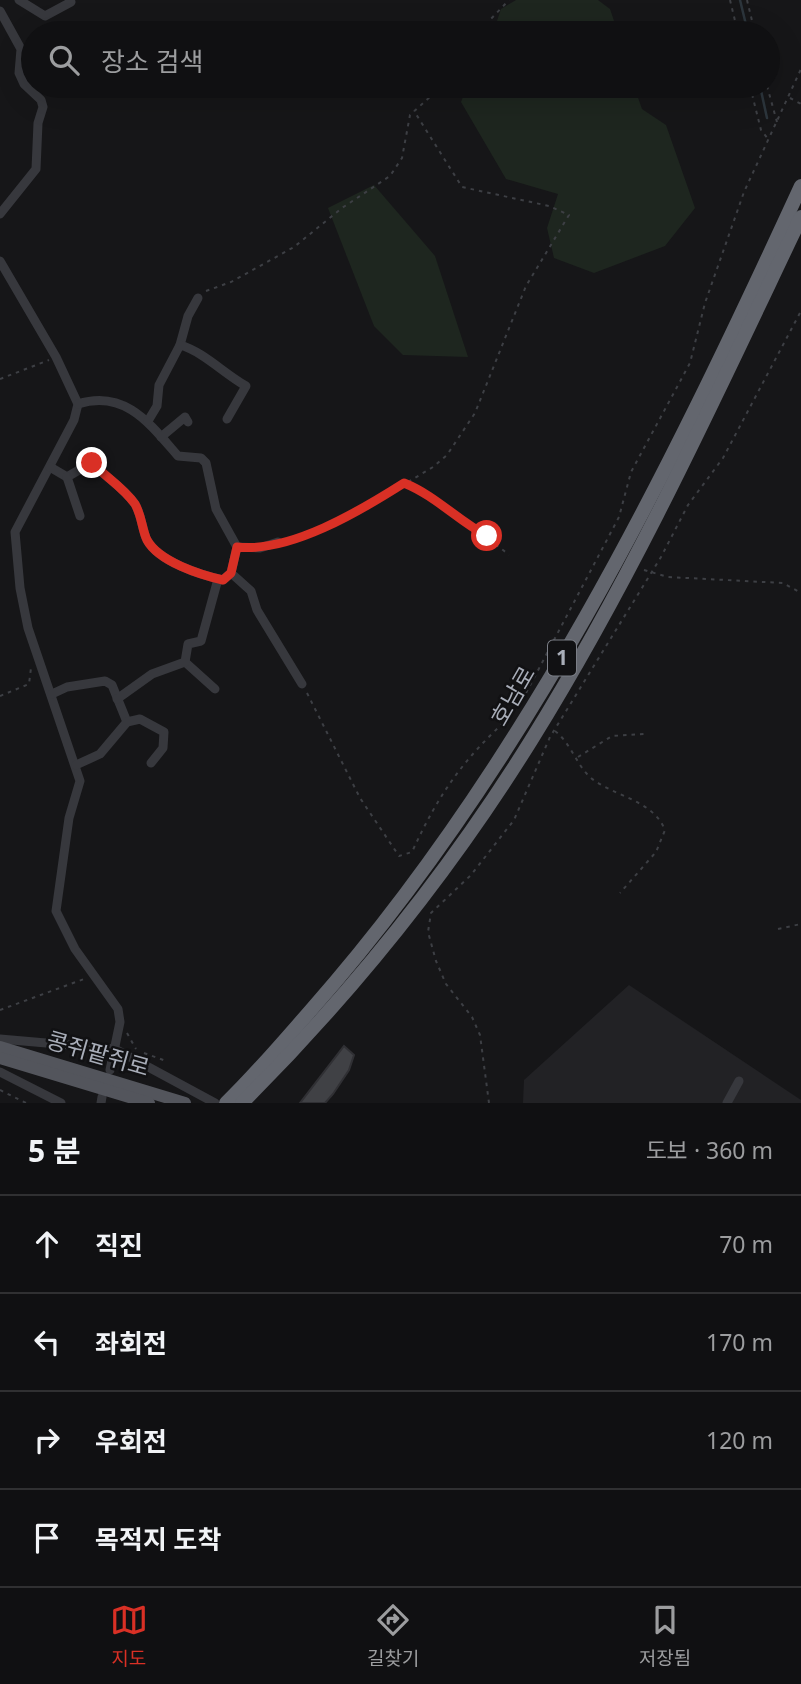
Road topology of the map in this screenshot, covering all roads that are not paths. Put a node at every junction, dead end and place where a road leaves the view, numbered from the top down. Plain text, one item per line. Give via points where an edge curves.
1 (19, 0) edge
2 (71, 2) dead end
3 (0, 11) edge
4 (21, 49) edge
5 (21, 49) edge
6 (21, 77) edge
7 (39, 98) edge
8 (801, 187) edge
9 (0, 214) edge
10 (801, 217) edge
11 (0, 261) edge
12 (198, 298) road end
13 (180, 345) junction
14 (78, 404) junction
15 (227, 419) dead end
16 (148, 421) junction
17 (188, 422) dead end
18 (161, 436) junction
19 (50, 467) junction
20 (67, 477) junction
21 (80, 516) dead end
22 (278, 542) road end
23 (237, 547) junction
24 (231, 573) junction
25 (218, 579) junction
26 (185, 662) junction
27 (302, 684) road end
28 (215, 689) dead end
29 (52, 694) junction
30 (117, 699) junction
31 (127, 722) junction
32 (151, 763) dead end
33 (76, 765) junction
34 (0, 1039) edge
35 (0, 1047) edge
36 (115, 1049) junction
37 (0, 1058) edge
38 (110, 1070) dead end
39 (0, 1072) edge
40 (738, 1081) dead end
41 (252, 1086) junction
42 (61, 1103) edge
43 (149, 1103) edge
44 (185, 1103) edge
45 (215, 1103) edge
46 (226, 1103) edge
47 (242, 1103) edge
48 (727, 1103) edge

1 - 2 street via 45,16
3 - 5 street
4 - 6 street
7 - 9 street via 43,107 36,169
8 - 41 highway, 호남로 / 1 via 634,528 516,738 394,912
10 - 41 highway, 호남로 / 1 via 648,531 531,740 416,906 364,971
11 - 14 street
12 - 13 street
13 - 15 street via 195,349 246,386
13 - 16 street via 159,385 157,406
14 - 16 street via 114,400
14 - 19 street
16 - 18 street
17 - 18 street via 185,416
18 - 23 street via 178,456 201,458 206,463 216,509
19 - 20 street
19 - 29 street via 15,531 20,588
20 - 21 street
20 - 25 street via 92,463 136,506 147,540 158,551 202,577
22 - 23 street via 260,548
23 - 24 street
24 - 25 street
24 - 27 street via 251,591 257,610
25 - 26 street via 201,641 188,644
26 - 28 street
26 - 30 street via 152,674
29 - 30 street via 105,681 112,685
29 - 33 street
30 - 31 street
31 - 32 street via 148,721 164,732 163,748
31 - 33 street via 100,754
33 - 36 street via 80,781 69,818 56,911 60,925 118,1009
34 - 36 street
35 - 44 main road, 콩쥐팥쥐로
36 - 38 street
36 - 45 street
37 - 43 main road, 콩쥐팥쥐로
39 - 42 street
40 - 48 street
41 - 46 highway, 호남로 / 1
41 - 47 highway, 호남로 / 1

